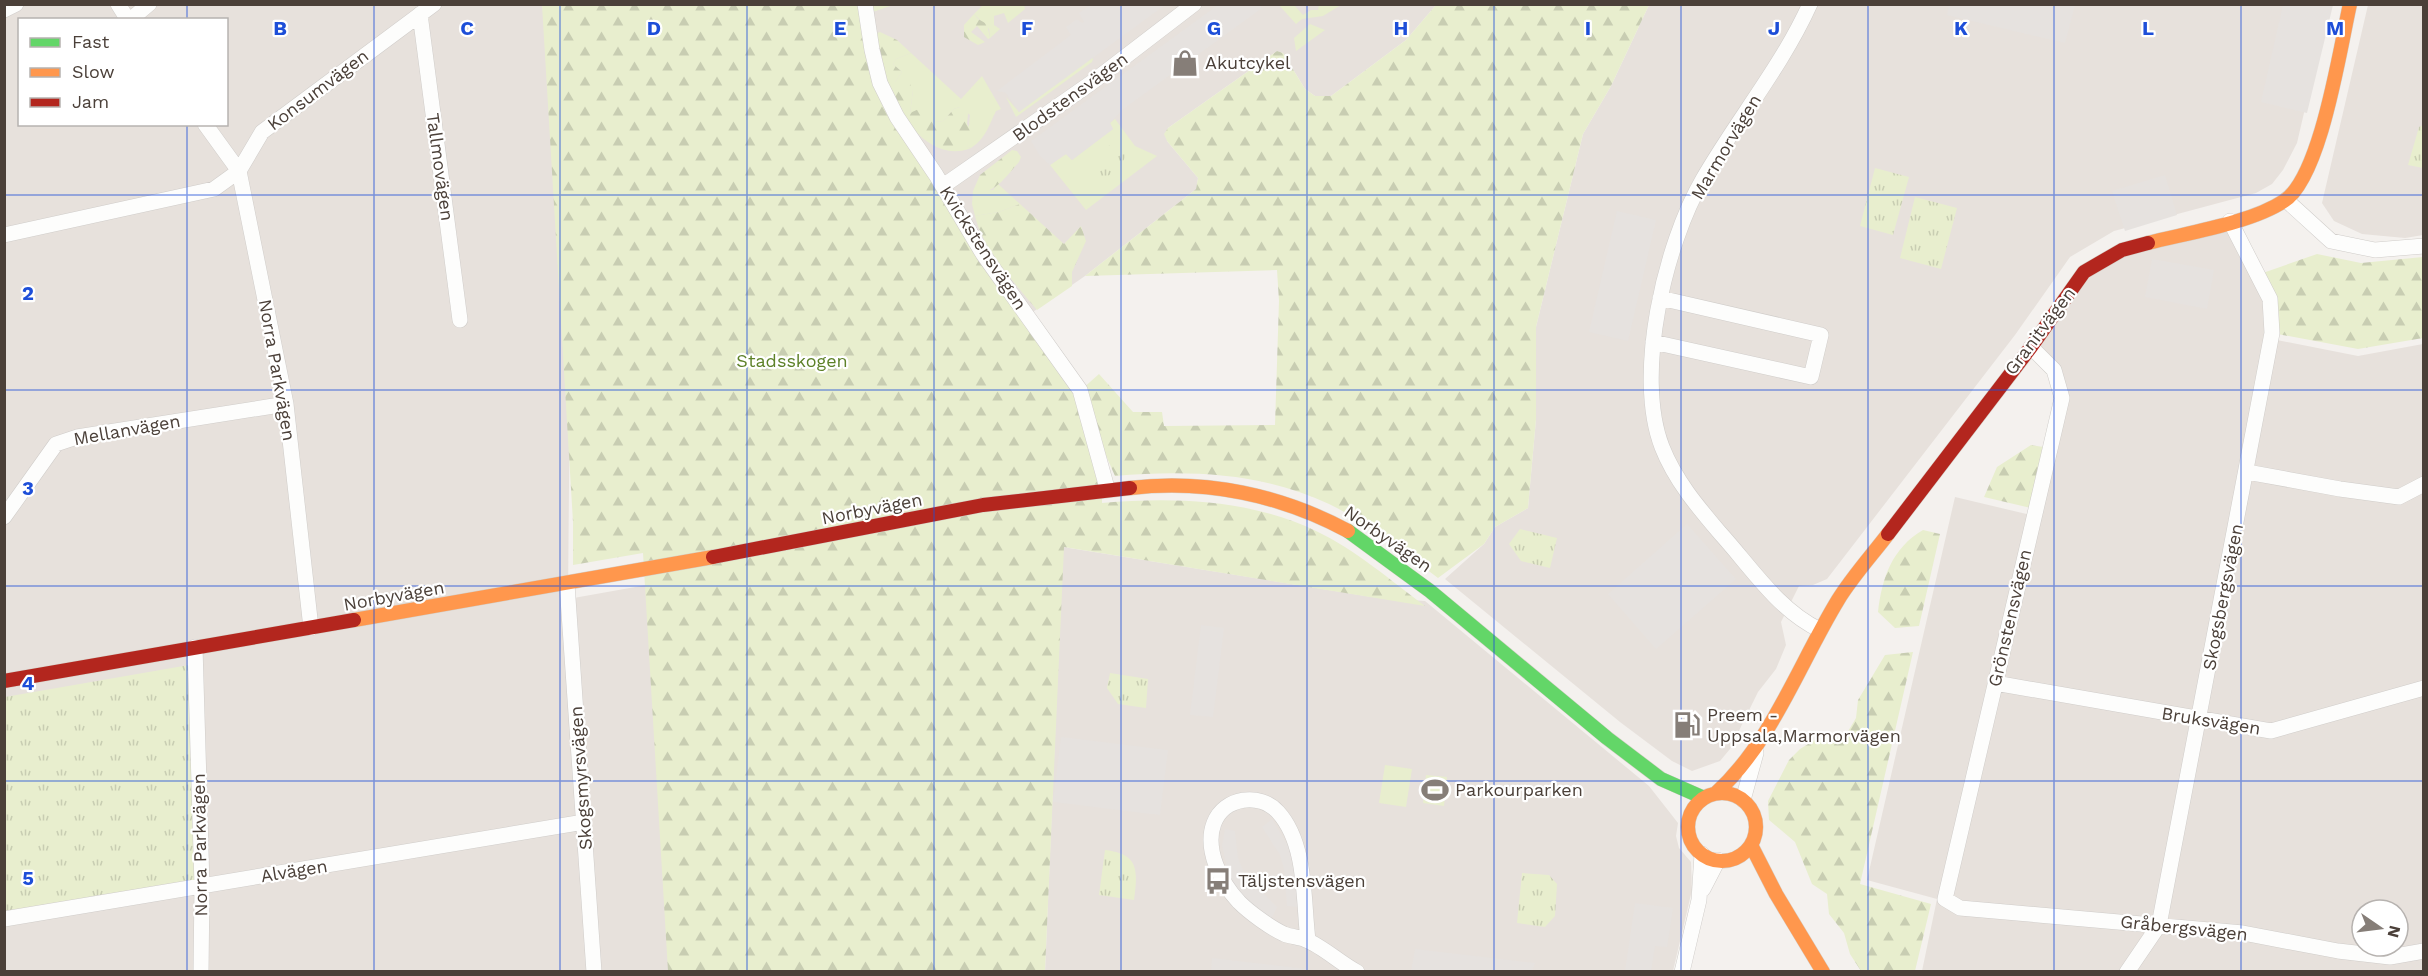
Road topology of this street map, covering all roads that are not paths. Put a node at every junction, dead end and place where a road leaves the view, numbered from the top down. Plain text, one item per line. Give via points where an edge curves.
1 (16, 4) edge
2 (118, 4) edge
3 (149, 4) edge
4 (435, 4) edge
5 (865, 4) edge
6 (1194, 4) edge
7 (1810, 4) edge
8 (2350, 4) edge
9 (4, 10) edge
10 (420, 14) junction
11 (128, 18) edge
12 (132, 18) edge
13 (206, 126) edge
14 (239, 171) junction
15 (943, 186) junction
16 (2286, 200) junction
17 (2230, 221) junction
18 (4, 235) edge
19 (2424, 246) edge
20 (1660, 298) junction
21 (460, 320) dead end
22 (1653, 342) junction
23 (2031, 347) junction
24 (286, 404) junction
25 (2247, 472) junction
26 (2424, 484) edge
27 (1107, 488) junction
28 (4, 517) edge
29 (567, 584) junction
30 (311, 628) junction
31 (1820, 630) junction
32 (195, 647) junction
33 (4, 681) edge
34 (1995, 683) junction
35 (2424, 688) edge
36 (2200, 721) junction
37 (1760, 740) junction
38 (1661, 779) junction
39 (1710, 796) junction
40 (1743, 800) junction
41 (1690, 815) junction
42 (584, 822) junction
43 (1751, 845) junction
44 (1702, 854) junction
45 (1735, 859) junction
46 (1718, 861) junction
47 (202, 886) junction
48 (1776, 894) junction
49 (1945, 898) joint
50 (1699, 900) junction
51 (4, 919) edge
52 (2159, 925) junction
53 (1308, 940) junction
54 (2424, 951) edge
55 (201, 972) edge
56 (594, 972) edge
57 (1357, 972) edge
58 (1682, 972) edge
59 (1823, 972) edge
60 (2127, 972) edge

1 - 9 street
2 - 11 street
3 - 12 street
4 - 10 street, Konsumvägen
5 - 15 street, Kvickstensvägen via 880,82 897,117
6 - 15 street, Blodstensvägen via 1091,83
7 - 20 street, Marmorvägen via 1702,180
8 - 16 street, Granitvägen via 2316,150
10 - 14 street, Konsumvägen via 262,132
10 - 21 street, Tallmovägen
13 - 14 street, Norra Parkvägen
14 - 18 street, Konsumvägen via 214,189
14 - 24 street, Norra Parkvägen
15 - 27 street, Kvickstensvägen via 983,254 1080,390
16 - 17 street, Granitvägen via 2264,212
16 - 19 street via 2331,241 2375,250
17 - 23 street, Granitvägen via 2122,250 2084,272
17 - 25 street, Skogsbergsvägen via 2270,300 2271,311 2272,333
20 - 22 street, Marmorvägen
20 - 22 street via 1821,335 1811,377
22 - 31 street, Marmorvägen via 1650,390 1654,419 1675,475 1691,500 1791,614
23 - 31 street, Granitvägen via 1839,598
23 - 34 street, Grönstensvägen via 2054,370 2062,398
24 - 28 street, Mellanvägen via 77,437 56,444
24 - 30 street, Norra Parkvägen
25 - 26 street via 2399,497
25 - 36 street, Skogsbergsvägen
27 - 29 street, Norbyvägen via 983,506
27 - 38 street, Norbyvägen via 1214,486 1320,516 1362,539 1431,591
29 - 30 street, Norbyvägen
29 - 42 street, Skogsmyrsvägen
30 - 32 street, Norbyvägen
31 - 37 street, Granitvägen
32 - 33 street, Norbyvägen
32 - 47 street, Norra Parkvägen
34 - 36 street, Bruksvägen
34 - 49 street, Grönstensvägen
35 - 36 street, Bruksvägen via 2271,731
36 - 52 street, Skogsbergsvägen
37 - 39 street, Granitvägen via 1736,775
37 - 40 street, Granitvägen
38 - 39 street, Norbyvägen
38 - 41 street, Norbyvägen
39 - 40 street via 1731,794
39 - 41 street via 1695,805
40 - 43 street via 1756,819 1757,830
41 - 44 street via 1691,840
42 - 47 street, Alvägen
42 - 56 street, Skogsmyrsvägen
43 - 45 street
43 - 48 street
44 - 46 street
44 - 50 street
45 - 46 street
45 - 48 street
46 - 50 street
47 - 51 street, Alvägen
47 - 55 street, Norra Parkvägen
48 - 59 street
49 - 52 street, Gråbergsvägen via 1960,908
50 - 58 street
52 - 54 street, Gråbergsvägen via 2243,933 2390,957
52 - 60 street, Skogsbergsvägen
53 - 53 street via 1294,841 1279,813 1269,805 1244,799 1223,808 1214,822 1211,840 1220,875 1240,903 1284,934
53 - 57 street

